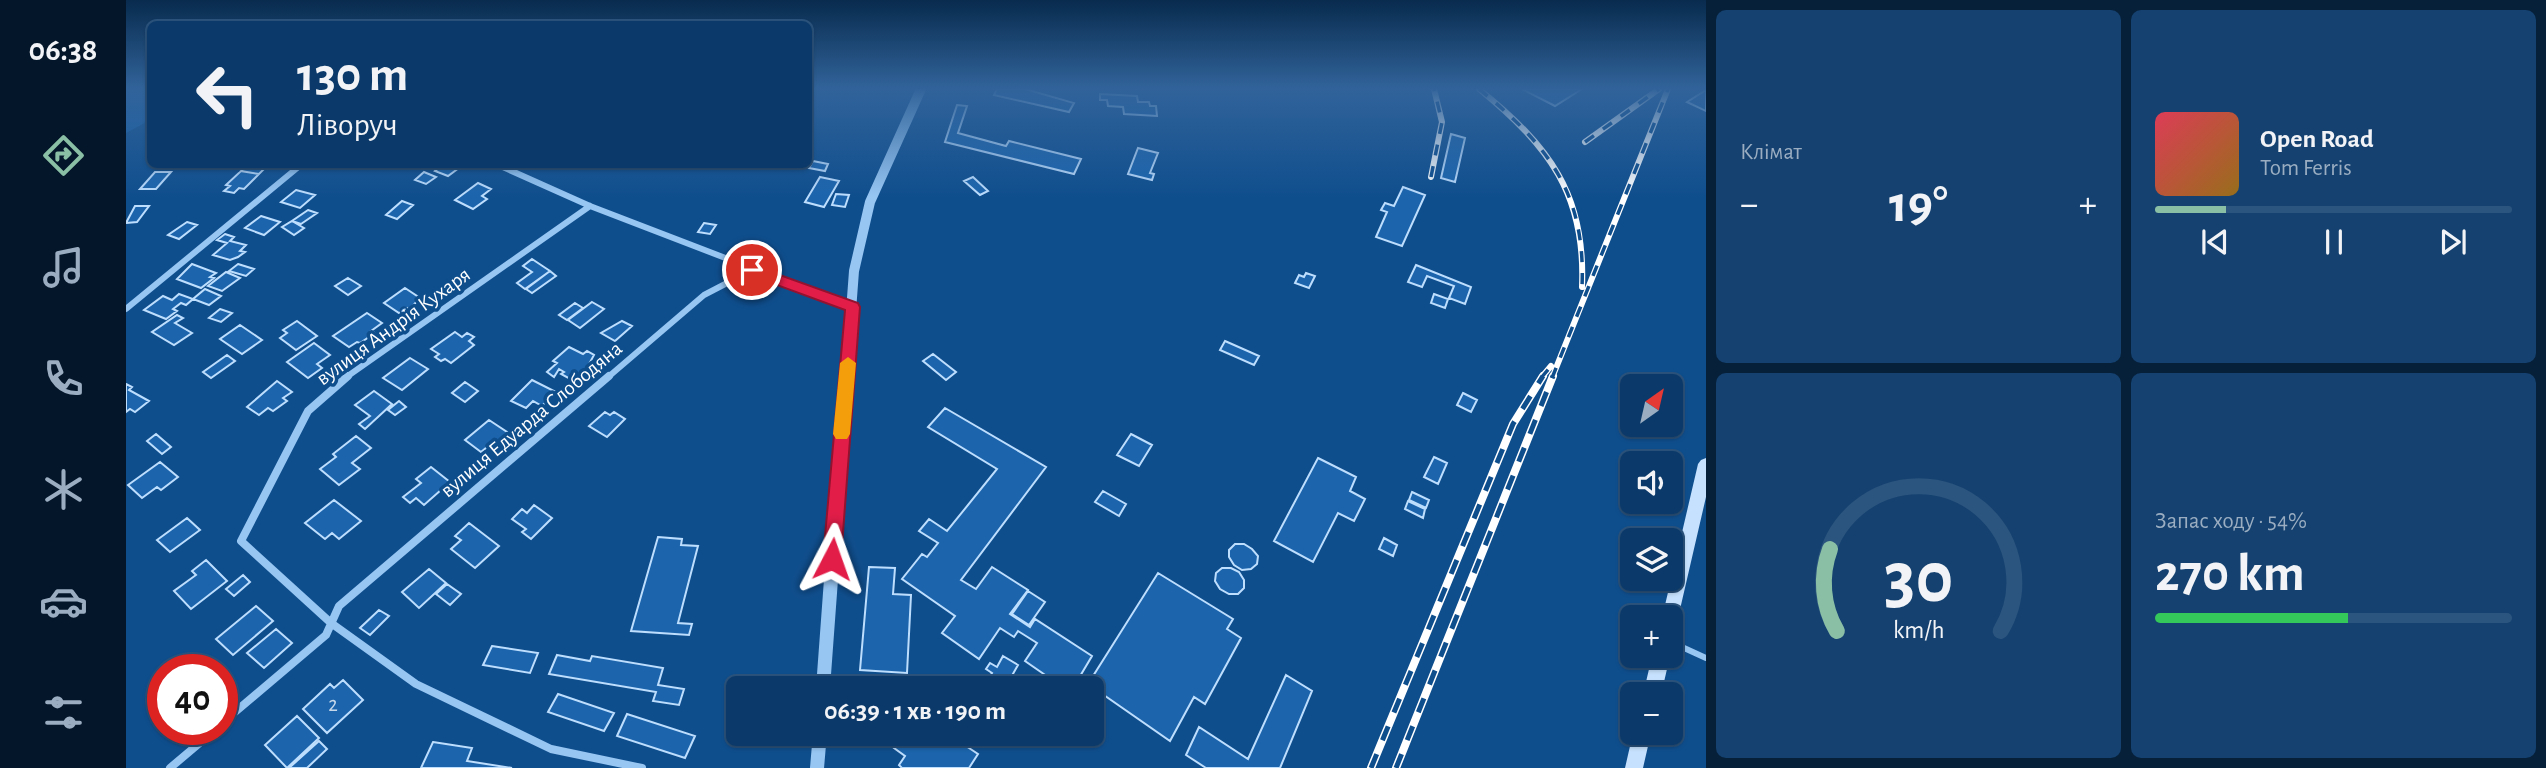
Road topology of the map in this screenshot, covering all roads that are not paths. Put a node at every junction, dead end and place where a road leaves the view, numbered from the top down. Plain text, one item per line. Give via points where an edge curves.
1 (905, 125) edge
2 (297, 168) edge
3 (505, 168) edge
4 (590, 206) junction
5 (752, 270) junction
6 (853, 307) junction
7 (126, 309) edge
8 (1706, 464) edge
9 (1673, 605) edge
10 (331, 623) junction
11 (1683, 647) edge
12 (1706, 658) edge
13 (824, 676) edge
14 (238, 709) edge
15 (197, 745) edge
16 (1639, 745) edge
17 (819, 746) edge
18 (170, 768) edge
19 (642, 768) edge
20 (817, 768) edge
21 (1634, 768) edge

1 - 6 street via 870,202 854,271
2 - 7 street
3 - 4 street
4 - 5 street
4 - 10 street, вулиця Андрія Кухаря via 344,379 308,411 241,541
5 - 6 street
5 - 10 street, вулиця Едуарда Слободяна via 704,295 339,606
6 - 13 street
8 - 9 main road
10 - 14 street via 326,635
10 - 19 street, вулиця Андрія Кухаря via 416,684 551,749
11 - 12 lane
15 - 18 street
16 - 21 main road
17 - 20 street

